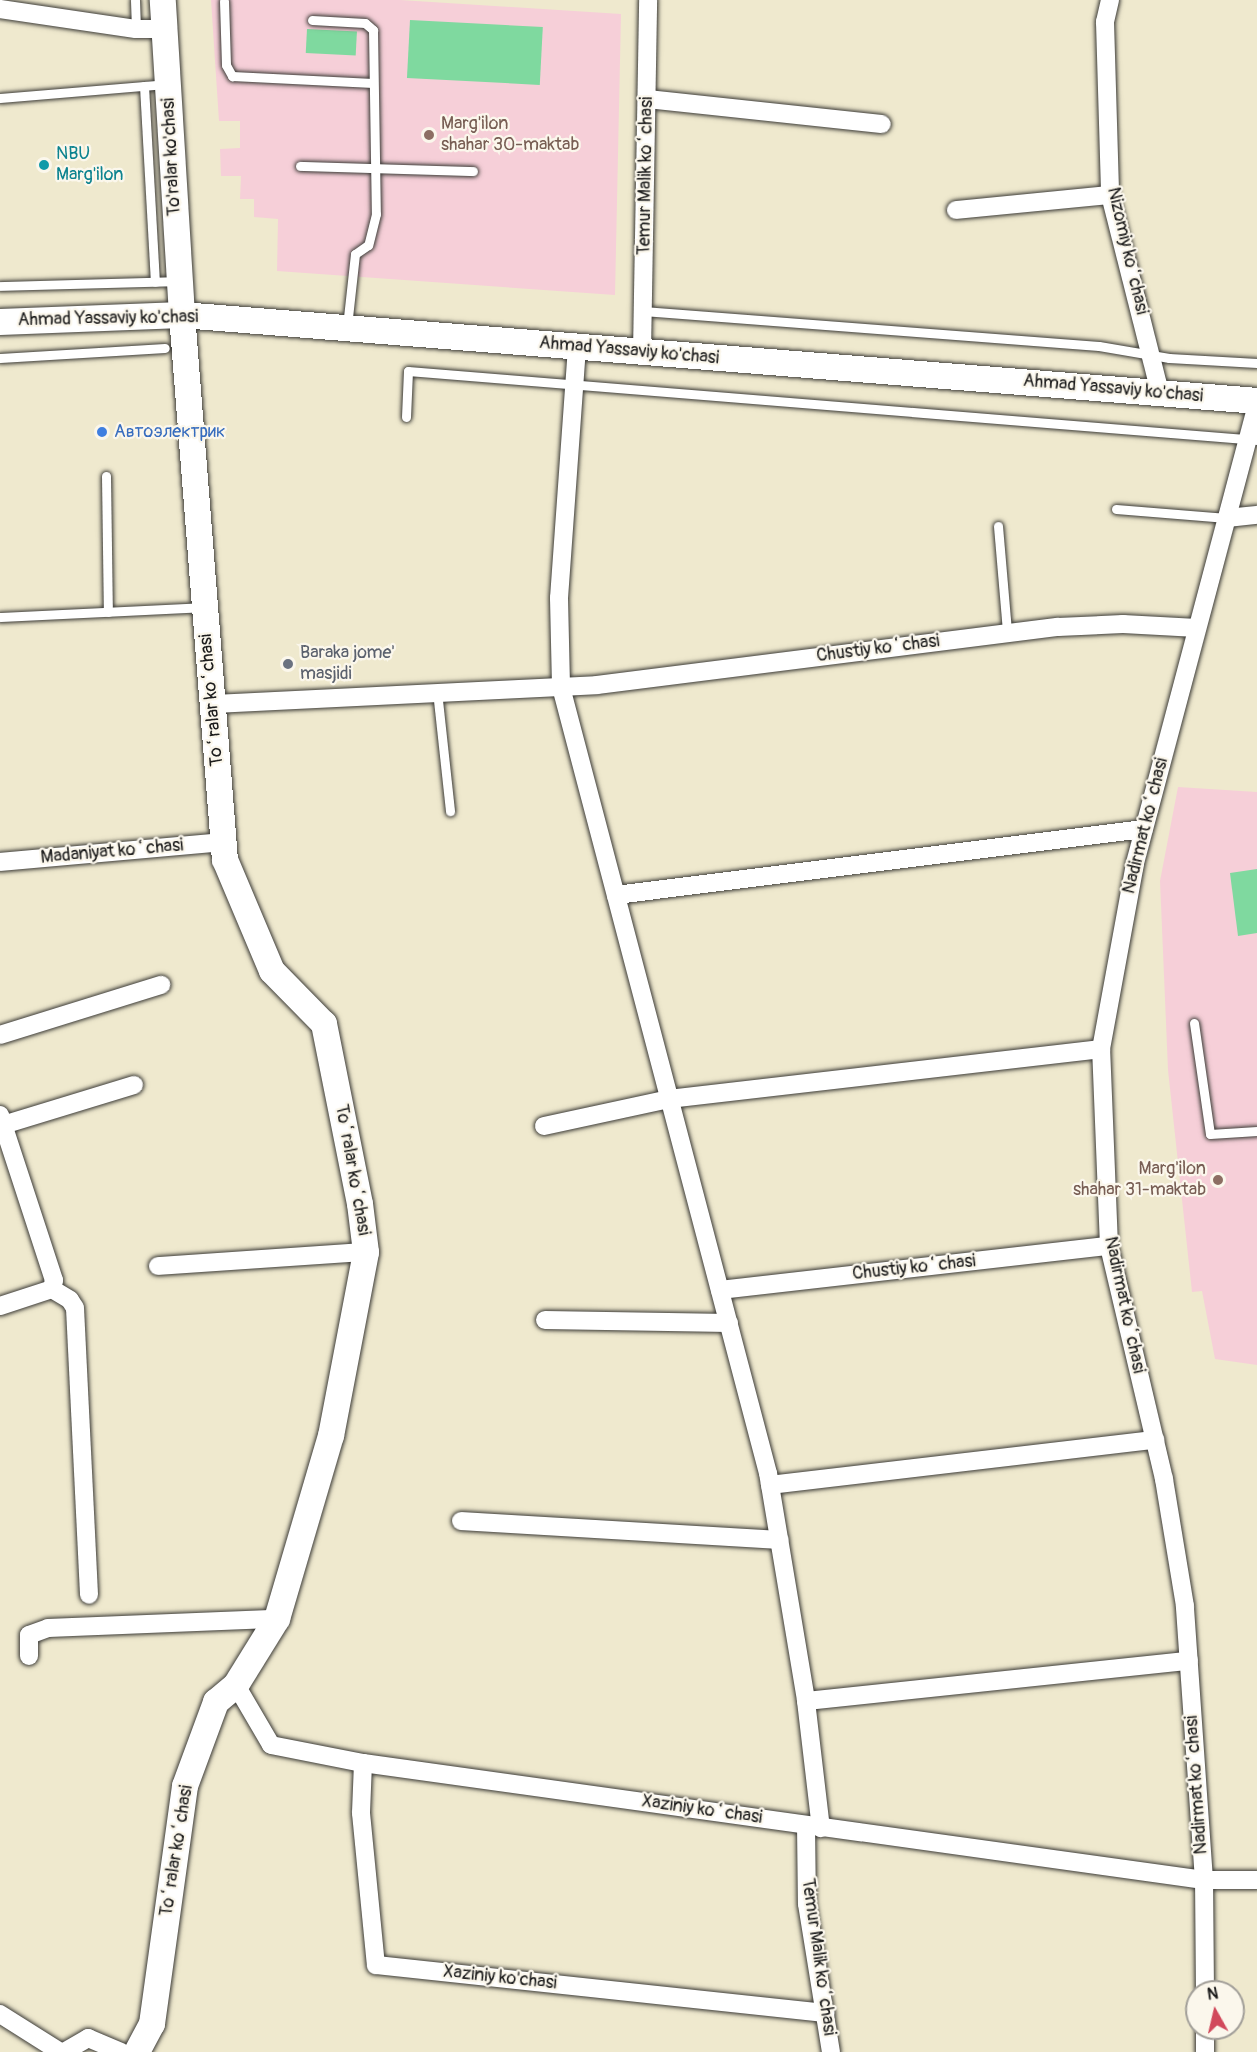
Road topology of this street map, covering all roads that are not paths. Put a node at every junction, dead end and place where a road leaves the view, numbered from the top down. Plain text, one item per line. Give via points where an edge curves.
1 (135, 0) edge
2 (163, 0) edge
3 (224, 0) edge
4 (639, 0) edge
5 (648, 0) edge
6 (1110, 0) edge
7 (0, 9) edge
8 (312, 20) dead end
9 (164, 28) junction
10 (136, 29) junction
11 (373, 83) junction
12 (156, 85) junction
13 (0, 98) edge
14 (647, 99) junction
15 (882, 124) dead end
16 (300, 166) dead end
17 (375, 169) junction
18 (473, 171) dead end
19 (1110, 195) junction
20 (956, 210) dead end
21 (167, 282) junction
22 (0, 286) edge
23 (643, 311) junction
24 (182, 315) junction
25 (0, 322) edge
26 (347, 328) junction
27 (577, 347) junction
28 (165, 348) dead end
29 (642, 352) junction
30 (1150, 353) junction
31 (0, 358) edge
32 (1257, 363) edge
33 (575, 385) junction
34 (1160, 393) junction
35 (1257, 402) edge
36 (406, 417) dead end
37 (1252, 439) edge
38 (106, 476) dead end
39 (1116, 509) dead end
40 (1257, 514) edge
41 (1227, 518) junction
42 (998, 526) dead end
43 (205, 607) junction
44 (108, 612) junction
45 (0, 617) edge
46 (1197, 628) junction
47 (1006, 632) junction
48 (561, 687) junction
49 (436, 691) junction
50 (213, 704) junction
51 (450, 811) dead end
52 (1144, 829) junction
53 (224, 842) junction
54 (0, 862) edge
55 (616, 895) junction
56 (161, 985) dead end
57 (1194, 1023) dead end
58 (0, 1035) edge
59 (1101, 1049) junction
60 (134, 1085) dead end
61 (669, 1099) junction
62 (544, 1126) dead end
63 (3, 1131) edge
64 (1257, 1131) edge
65 (1109, 1246) junction
66 (366, 1252) junction
67 (158, 1266) dead end
68 (52, 1289) junction
69 (720, 1290) junction
70 (0, 1306) edge
71 (545, 1320) dead end
72 (729, 1323) junction
73 (1155, 1440) junction
74 (770, 1485) junction
75 (461, 1521) dead end
76 (779, 1540) junction
77 (89, 1595) dead end
78 (277, 1619) junction
79 (29, 1656) dead end
80 (1189, 1661) junction
81 (236, 1685) junction
82 (806, 1701) junction
83 (363, 1762) junction
84 (814, 1826) junction
85 (1204, 1880) junction
86 (1257, 1880) edge
87 (1205, 1980) edge
88 (825, 2013) junction
89 (0, 2014) edge
90 (60, 2052) edge
91 (64, 2052) edge
92 (121, 2052) edge
93 (136, 2052) edge
94 (831, 2052) edge

1 - 10 lane
2 - 9 street, To'ralar ko'chasi
3 - 11 lane via 226,65 232,76
4 - 5 street
5 - 14 street, Temur Malik koʻchasi
6 - 19 street, Nizomiy koʻchasi via 1105,22
7 - 10 street
8 - 11 lane via 365,23 372,30
9 - 10 street
9 - 12 street, To'ralar ko'chasi
11 - 17 lane
12 - 13 lane
12 - 21 street, To'ralar ko'chasi
14 - 15 street
14 - 23 street, Temur Malik koʻchasi
16 - 17 lane
17 - 18 lane
17 - 26 lane via 375,214 368,245 355,254
19 - 20 street
19 - 30 street, Nizomiy koʻchasi
21 - 22 lane
21 - 24 street, To'ralar ko'chasi
23 - 29 street, Temur Malik koʻchasi
23 - 30 lane
24 - 25 street, Ahmad Yassaviy ko'chasi
24 - 26 street, Ahmad Yassaviy ko'chasi
24 - 43 street, Toʻralar koʻchasi
26 - 27 street, Ahmad Yassaviy ko'chasi
27 - 29 street, Ahmad Yassaviy ko'chasi
27 - 33 street
28 - 31 lane
29 - 34 street, Ahmad Yassaviy ko'chasi
30 - 32 lane
30 - 34 street, Nizomiy koʻchasi
33 - 36 lane via 408,371
33 - 37 lane
33 - 48 street via 559,598
34 - 35 street, Ahmad Yassaviy ko'chasi
35 - 37 street, Nadirmat koʻchasi
37 - 41 street, Nadirmat koʻchasi
38 - 44 lane
39 - 41 lane
40 - 41 street
41 - 46 street, Nadirmat koʻchasi
42 - 47 lane
43 - 44 lane
43 - 50 street, Toʻralar koʻchasi
44 - 45 lane
46 - 47 street, Chustiy koʻchasi via 1123,624
46 - 52 street, Nadirmat koʻchasi
47 - 48 street, Chustiy koʻchasi
48 - 49 street, Chustiy koʻchasi
48 - 55 street
49 - 50 street, Chustiy koʻchasi
49 - 51 lane
50 - 53 street, Toʻralar koʻchasi
52 - 55 street
52 - 59 street, Nadirmat koʻchasi
53 - 54 street, Madaniyat koʻchasi
53 - 66 street, Toʻralar koʻchasi via 225,860 272,971 324,1024
55 - 61 street
56 - 58 street
57 - 64 lane via 1210,1134
59 - 61 street
59 - 65 street, Nadirmat koʻchasi
60 - 63 street
61 - 62 street
61 - 69 street
63 - 68 street via 54,1280
65 - 69 street, Chustiy koʻchasi
65 - 73 street, Nadirmat koʻchasi
66 - 67 street
66 - 78 street, Toʻralar koʻchasi via 331,1436
68 - 70 street
68 - 77 street via 70,1299 75,1308
69 - 72 street
71 - 72 street
72 - 74 street
73 - 74 street
73 - 80 street, Nadirmat koʻchasi via 1185,1606
74 - 76 street
75 - 76 street
76 - 82 street
78 - 79 street via 48,1628 29,1635
78 - 81 street, Toʻralar koʻchasi
80 - 82 street
80 - 85 street, Nadirmat koʻchasi
81 - 83 street, Xaziniy koʻchasi via 270,1745
81 - 93 street, Toʻralar koʻchasi via 216,1702 185,1786 152,2024
82 - 84 street
83 - 84 street, Xaziniy koʻchasi
83 - 88 street, Xaziniy ko'chasi via 361,1813 376,1965
84 - 85 street, Xaziniy koʻchasi
84 - 88 street, Temur Malik koʻchasi via 807,1904
85 - 86 street, Nadirmat koʻchasi
85 - 87 street
88 - 94 street, Temur Malik koʻchasi
89 - 90 street
91 - 92 street via 88,2038

